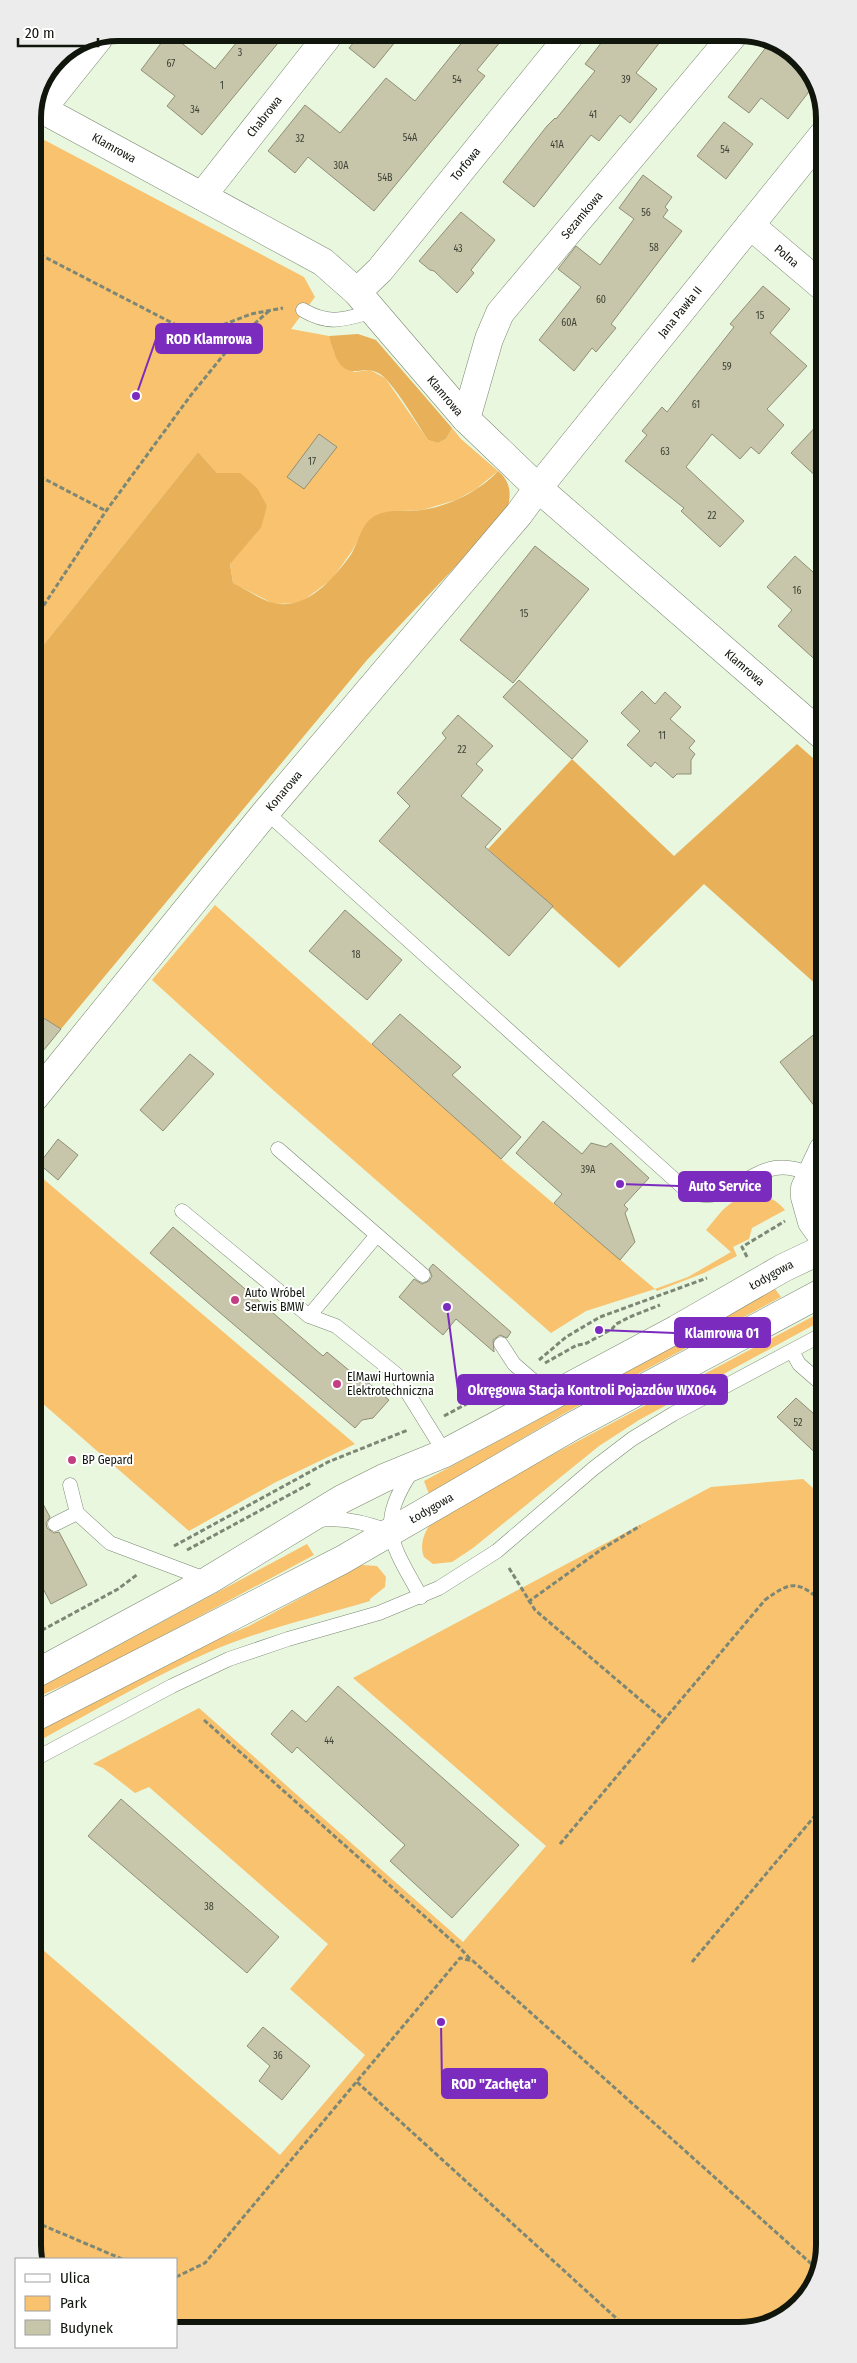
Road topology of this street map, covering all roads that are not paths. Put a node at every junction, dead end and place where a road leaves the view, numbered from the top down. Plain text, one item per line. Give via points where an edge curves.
1 (324, 41) edge
2 (566, 41) edge
3 (728, 41) edge
4 (92, 46) edge
5 (43, 102) edge
6 (42, 109) edge
7 (816, 143) edge
8 (202, 196) junction
9 (750, 225) junction
10 (816, 281) edge
11 (366, 302) junction
12 (303, 310) road end
13 (466, 420) junction
14 (538, 488) junction
15 (816, 730) edge
16 (266, 812) junction
17 (41, 1089) edge
18 (278, 1149) dead end
19 (816, 1171) edge
20 (816, 1176) edge
21 (182, 1211) dead end
22 (816, 1227) edge
23 (377, 1234) junction
24 (816, 1252) edge
25 (423, 1275) dead end
26 (816, 1296) edge
27 (309, 1316) junction
28 (816, 1338) edge
29 (500, 1344) dead end
30 (792, 1351) junction
31 (816, 1379) edge
32 (549, 1398) junction
33 (444, 1453) junction
34 (416, 1464) junction
35 (70, 1485) dead end
36 (77, 1513) junction
37 (303, 1521) junction
38 (55, 1524) dead end
39 (390, 1532) junction
40 (208, 1580) junction
41 (421, 1597) junction
42 (41, 1671) edge
43 (41, 1714) edge
44 (41, 1757) edge

1 - 8 street, Chabrowa
2 - 11 street, Torfowa via 391,257
3 - 13 street, Sezamkowa via 500,314 489,339
4 - 5 street
6 - 8 street, Klamrowa
7 - 9 street, Jana Pawła II
8 - 11 street, Klamrowa via 323,262
9 - 10 street, Polna
9 - 14 street, Jana Pawła II
11 - 12 lane via 339,320 317,319
11 - 13 street, Klamrowa
13 - 14 street, Klamrowa
14 - 15 street, Klamrowa
14 - 16 street, Konarowa via 513,522
16 - 17 street, Konarowa
16 - 19 lane via 686,1190 699,1195 716,1195 776,1168
18 - 23 lane
20 - 22 street via 805,1188 805,1198
21 - 27 lane
23 - 25 lane
23 - 27 lane
24 - 32 street, Łodygowa
26 - 39 street, Łodygowa via 572,1426
27 - 33 lane via 336,1326 396,1374
28 - 30 lane
29 - 32 lane via 514,1364
30 - 31 lane via 799,1364
30 - 41 lane via 632,1439 497,1551 454,1580
32 - 33 street, Łodygowa
33 - 34 street, Łodygowa
34 - 37 street, Łodygowa via 370,1484
34 - 39 lane via 398,1491
35 - 36 lane
36 - 38 lane
36 - 40 lane via 110,1543
37 - 39 lane via 334,1518 373,1525
37 - 40 street, Łodygowa
39 - 41 lane via 394,1547
39 - 43 street, Łodygowa via 270,1599
40 - 42 street, Łodygowa
41 - 44 lane via 379,1614 229,1659

